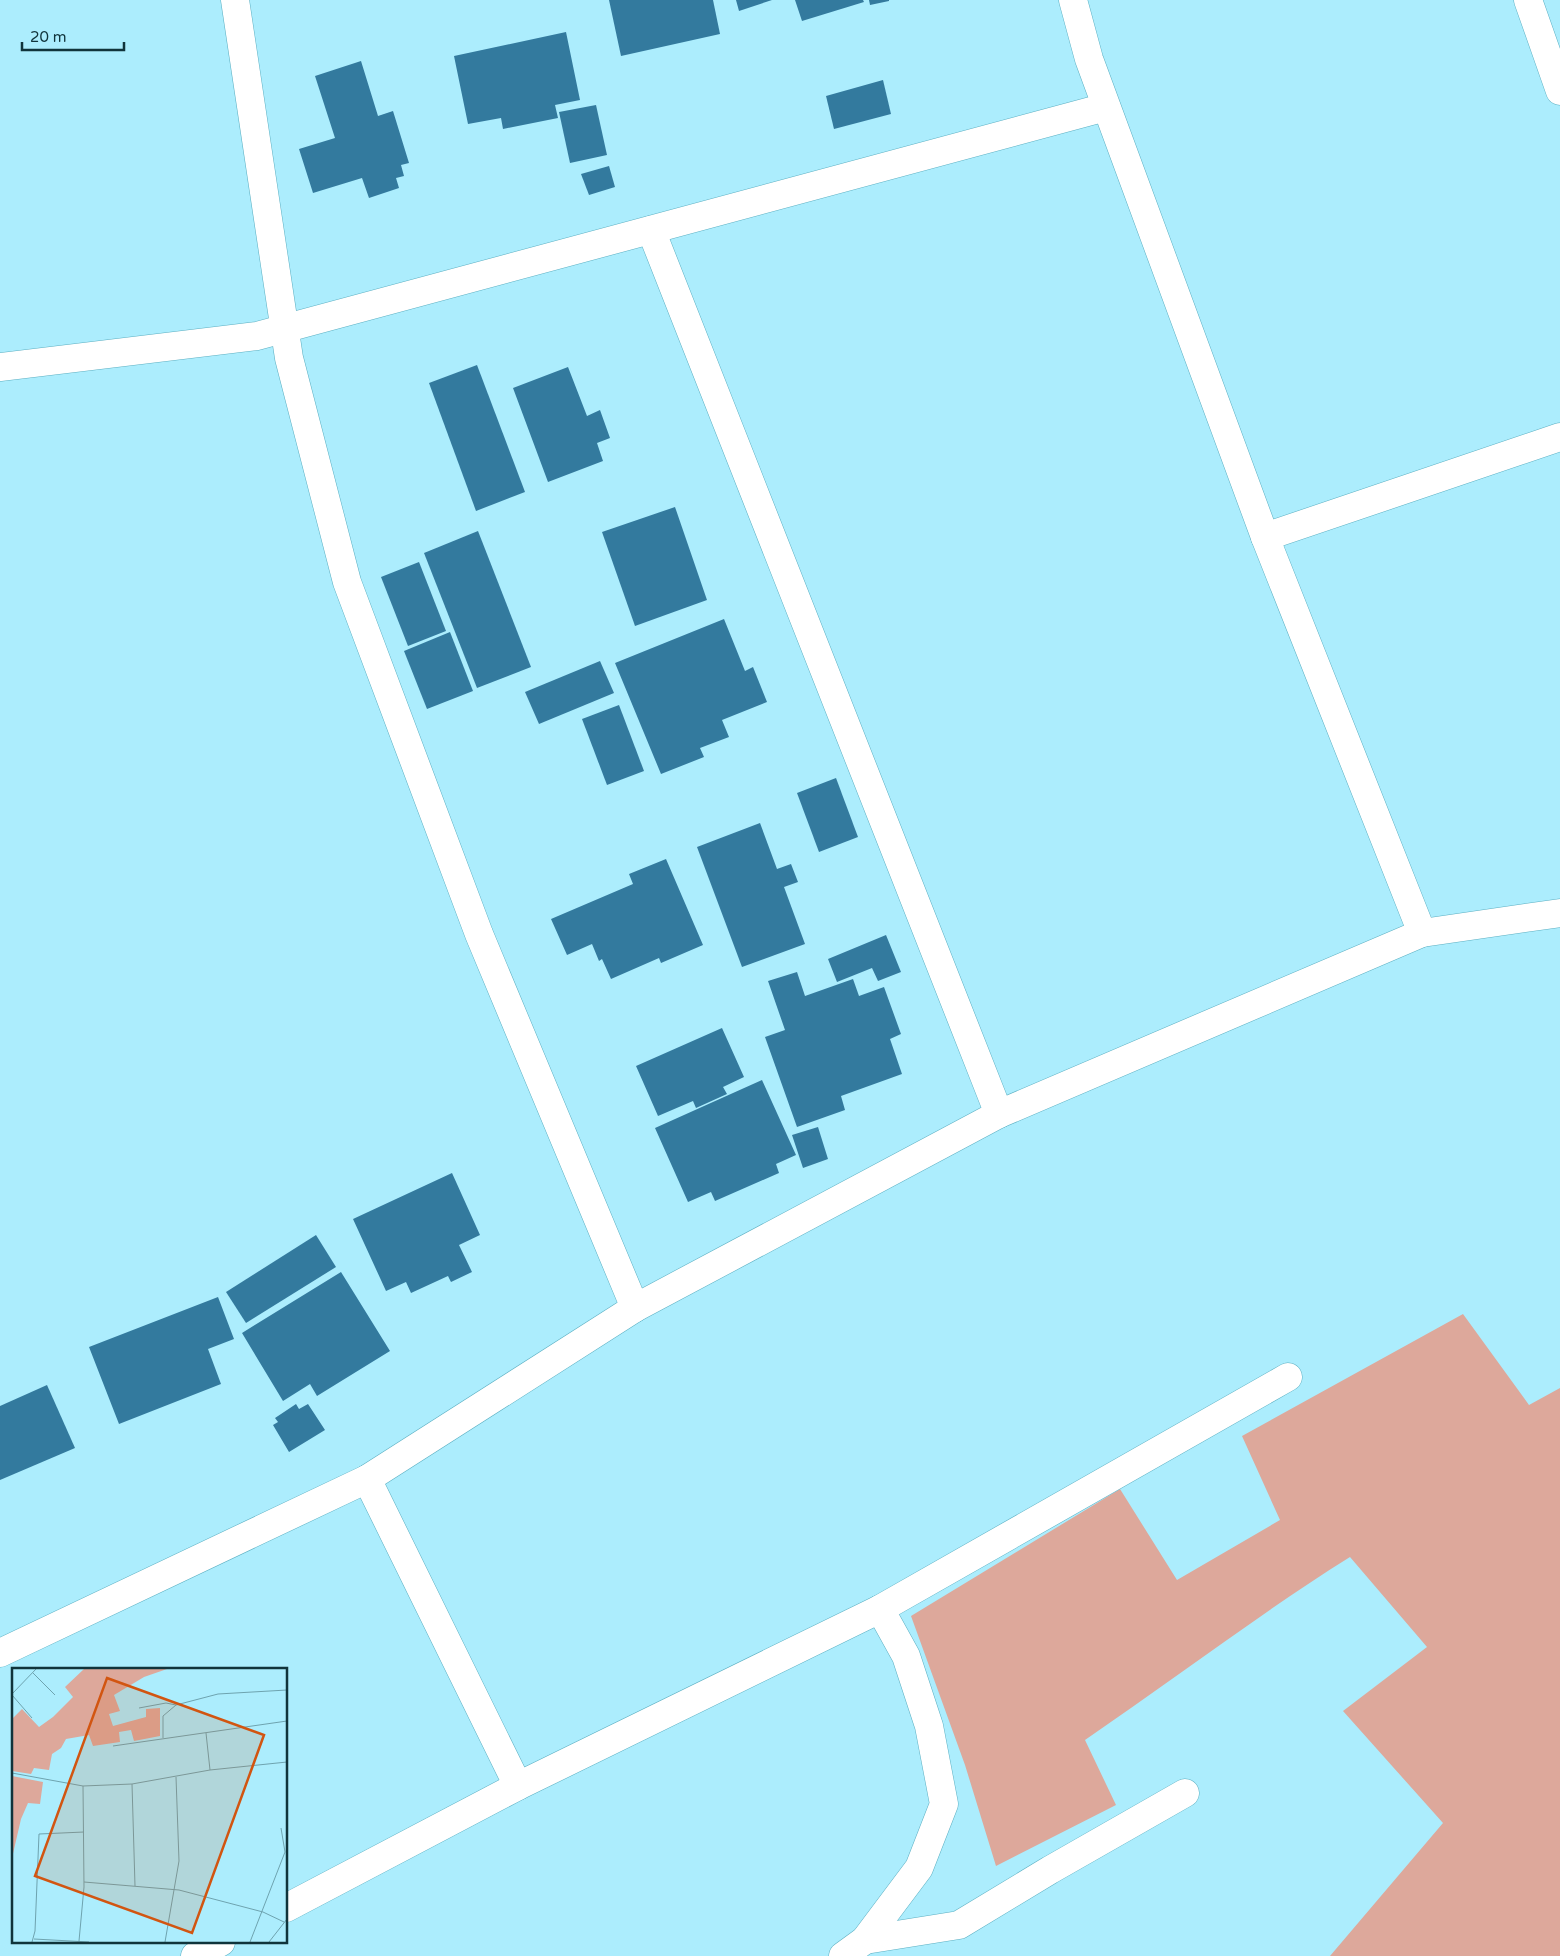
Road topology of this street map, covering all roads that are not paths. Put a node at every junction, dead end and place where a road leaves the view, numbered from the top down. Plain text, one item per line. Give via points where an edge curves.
1 (234, 0) edge
2 (1073, 0) edge
3 (1528, 0) edge
4 (1560, 91) edge
5 (1106, 107) junction
6 (651, 230) junction
7 (286, 328) junction
8 (0, 367) edge
9 (1560, 437) edge
10 (1264, 537) junction
11 (1560, 912) edge
12 (1422, 933) junction
13 (999, 1114) junction
14 (635, 1308) junction
15 (1288, 1377) dead end
16 (367, 1480) junction
17 (880, 1609) junction
18 (0, 1653) edge
19 (518, 1786) junction
20 (1185, 1793) dead end
21 (288, 1907) edge
22 (865, 1940) junction
23 (217, 1944) edge
24 (195, 1956) edge
25 (843, 1956) edge

1 - 7 street
2 - 5 street
3 - 4 street
5 - 6 street
5 - 10 street
6 - 7 street
6 - 13 street
7 - 8 street via 257,336
7 - 14 street via 289,358 348,582 478,934
9 - 10 street
10 - 12 street
11 - 12 street
12 - 13 street
13 - 14 street
14 - 16 street
15 - 17 street
16 - 18 street
16 - 19 street
17 - 19 street
17 - 22 street via 906,1656 929,1726 944,1804 919,1868
19 - 21 street
20 - 22 street via 959,1925
22 - 25 street
23 - 24 street

